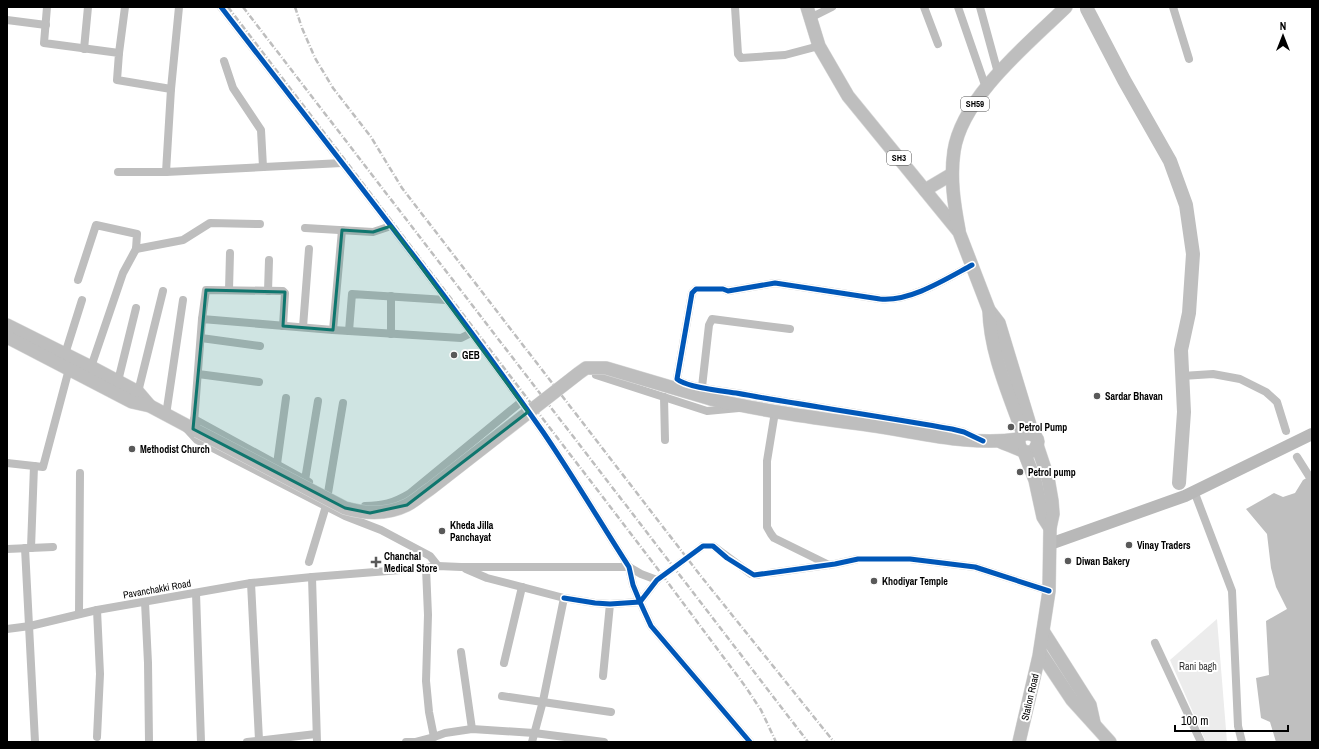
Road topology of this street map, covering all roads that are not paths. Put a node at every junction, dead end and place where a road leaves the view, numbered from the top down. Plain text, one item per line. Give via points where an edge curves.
1 (47, 7) edge
2 (88, 7) edge
3 (125, 7) edge
4 (179, 7) edge
5 (221, 7) edge
6 (735, 7) edge
7 (832, 7) edge
8 (924, 7) edge
9 (958, 7) edge
10 (980, 7) edge
11 (1066, 7) edge
12 (1173, 7) edge
13 (808, 12) edge
14 (7, 20) edge
15 (46, 25) junction
16 (938, 44) dead end
17 (819, 46) junction
18 (84, 49) junction
19 (119, 53) junction
20 (1189, 59) dead end
21 (224, 62) dead end
22 (998, 74) junction
23 (986, 88) junction
24 (172, 89) junction
25 (342, 163) junction
26 (263, 167) junction
27 (118, 172) dead end
28 (166, 172) junction
29 (952, 174) junction
30 (926, 190) junction
31 (260, 224) dead end
32 (391, 226) junction
33 (305, 228) dead end
34 (342, 230) junction
35 (959, 232) junction
36 (309, 249) dead end
37 (136, 250) junction
38 (230, 254) dead end
39 (269, 260) dead end
40 (972, 266) junction
41 (78, 280) dead end
42 (229, 290) junction
43 (163, 291) dead end
44 (268, 291) junction
45 (391, 296) junction
46 (82, 300) dead end
47 (183, 300) dead end
48 (446, 300) junction
49 (136, 308) dead end
50 (202, 319) junction
51 (7, 325) edge
52 (283, 326) junction
53 (303, 327) junction
54 (790, 329) dead end
55 (333, 330) junction
56 (349, 331) junction
57 (471, 333) junction
58 (391, 334) junction
59 (7, 337) edge
60 (201, 338) junction
61 (260, 346) dead end
62 (65, 354) junction
63 (91, 367) junction
64 (69, 369) junction
65 (198, 374) junction
66 (596, 375) dead end
67 (118, 382) junction
68 (259, 382) dead end
69 (702, 387) junction
70 (138, 392) junction
71 (286, 398) dead end
72 (664, 398) junction
73 (318, 401) dead end
74 (521, 402) junction
75 (343, 403) dead end
76 (150, 406) junction
77 (747, 408) junction
78 (775, 412) junction
79 (166, 415) junction
80 (191, 426) junction
81 (1312, 434) edge
82 (665, 440) dead end
83 (983, 441) junction
84 (1026, 442) junction
85 (7, 463) edge
86 (277, 464) junction
87 (34, 466) junction
88 (80, 473) dead end
89 (305, 480) junction
90 (1194, 491) junction
91 (328, 493) junction
92 (326, 506) junction
93 (1050, 544) junction
94 (703, 546) dead end
95 (53, 547) dead end
96 (28, 548) junction
97 (7, 549) edge
98 (309, 562) dead end
99 (830, 565) junction
100 (438, 566) junction
101 (461, 567) junction
102 (629, 567) junction
103 (426, 568) junction
104 (770, 573) dead end
105 (758, 575) dead end
106 (312, 577) junction
107 (251, 583) junction
108 (522, 587) junction
109 (1049, 592) junction
110 (196, 593) junction
111 (564, 598) junction
112 (145, 602) junction
113 (640, 602) junction
114 (610, 604) junction
115 (97, 610) junction
116 (79, 614) junction
117 (30, 626) junction
118 (7, 629) edge
119 (1044, 631) junction
120 (1155, 643) dead end
121 (461, 652) dead end
122 (1040, 652) junction
123 (504, 663) dead end
124 (603, 676) dead end
125 (502, 696) dead end
126 (543, 701) junction
127 (611, 712) dead end
128 (1095, 725) junction
129 (472, 729) junction
130 (445, 733) junction
131 (534, 733) junction
132 (434, 737) junction
133 (97, 738) dead end
134 (316, 738) edge
135 (259, 740) junction
136 (270, 741) edge
137 (35, 742) edge
138 (148, 742) edge
139 (201, 742) edge
140 (247, 742) edge
141 (406, 742) edge
142 (415, 742) edge
143 (443, 742) edge
144 (532, 742) edge
145 (604, 742) edge
146 (750, 742) edge
147 (1019, 742) edge
148 (1110, 742) edge
149 (1201, 742) edge
150 (1242, 742) edge

1 - 15 street
2 - 18 street
3 - 19 street
4 - 24 street
5 - 25 street
6 - 17 street via 738,54 742,58 785,55
7 - 13 street
8 - 16 street
9 - 23 street
10 - 22 street
11 - 22 main road, SH59
12 - 20 street
13 - 17 main road, SH3
14 - 15 street
15 - 18 street via 44,43
17 - 30 main road, SH3 via 848,96
18 - 19 street
19 - 24 street via 117,80
21 - 26 street via 234,88 260,130
22 - 23 main road, SH59
23 - 29 main road, SH59 via 961,128 954,150
24 - 28 street
25 - 26 street
25 - 32 street
26 - 28 street
27 - 28 street
29 - 30 main road
29 - 35 main road, SH59
30 - 35 main road, SH3
31 - 37 street via 210,223 183,240
32 - 34 street via 373,232
32 - 48 street
33 - 34 street
34 - 55 street
35 - 40 main road, SH3
36 - 53 street
37 - 41 street via 136,233 96,225
37 - 63 street via 123,273
38 - 42 street
39 - 44 street
40 - 69 street via 935,286 896,299 775,283 728,290 696,289 692,293 677,379 685,384
40 - 84 main road, SH3 via 989,310 994,348
42 - 44 street
42 - 50 street via 206,290
43 - 70 street
44 - 52 street via 285,292
45 - 48 street
45 - 56 street via 352,294
45 - 58 street
46 - 62 street
47 - 79 street
48 - 57 street
49 - 67 street
50 - 52 street
50 - 60 street
51 - 62 main road
52 - 53 street
53 - 55 street
54 - 69 street via 712,319 709,325
55 - 56 street
56 - 58 street
57 - 58 street via 461,338
57 - 74 street
59 - 64 main road
60 - 61 street
60 - 65 street
62 - 63 main road
63 - 67 main road
64 - 76 main road via 132,402
64 - 87 street via 43,467
65 - 68 street
65 - 80 street
66 - 72 street
67 - 70 main road
69 - 83 street via 952,429
70 - 76 main road
71 - 86 street
72 - 77 street via 707,411
72 - 82 street
73 - 89 street
74 - 91 street via 408,494 394,502 379,506 356,506
74 - 102 street via 544,433
75 - 91 street
76 - 79 main road
77 - 78 main road
77 - 80 main road, bridge via 606,368 586,368 407,505 370,513 346,508
78 - 83 main road
78 - 99 street via 768,461 768,527 774,538
79 - 80 main road
80 - 86 street
80 - 92 street via 197,440
81 - 90 main road
83 - 84 main road
84 - 93 main road, Station Road via 1048,478 1053,514
85 - 87 street
86 - 89 street
87 - 96 street
88 - 116 street
89 - 91 street
90 - 93 main road
90 - 150 street via 1232,591 1238,726
92 - 98 street
92 - 100 street via 430,556
93 - 109 main road, Station Road
94 - 105 street via 713,546 751,574
95 - 96 street
96 - 97 street
96 - 117 street
99 - 104 street
99 - 109 street via 858,559 910,559 975,567
100 - 101 street, Pavanchakki Road
100 - 103 street, Pavanchakki Road
101 - 102 street, Pavanchakki Road
101 - 108 street via 487,578
102 - 113 street via 632,585
102 - 113 street via 657,580
103 - 106 street, Pavanchakki Road
103 - 132 street via 426,681
106 - 107 street, Pavanchakki Road
106 - 134 street
107 - 110 street, Pavanchakki Road
107 - 135 street
108 - 111 street
108 - 123 street
109 - 119 main road, Station Road
110 - 112 street, Pavanchakki Road
110 - 139 street
111 - 114 street
111 - 126 street
112 - 115 street, Pavanchakki Road
112 - 138 street
113 - 114 street
113 - 146 street via 651,626
114 - 124 street
115 - 116 street, Pavanchakki Road
115 - 133 street via 100,674
116 - 117 street, Pavanchakki Road
117 - 118 street, Pavanchakki Road
117 - 137 street
119 - 122 main road, Station Road
119 - 128 main road via 1090,705
120 - 149 street
121 - 129 street
122 - 128 main road via 1072,700
122 - 147 main road, Station Road
125 - 126 street
126 - 127 street
126 - 131 street
128 - 148 main road
129 - 130 street
129 - 131 street
130 - 132 street
130 - 143 street
131 - 144 street
131 - 145 street
132 - 142 street
134 - 136 street
135 - 136 street
135 - 140 street
141 - 142 street

